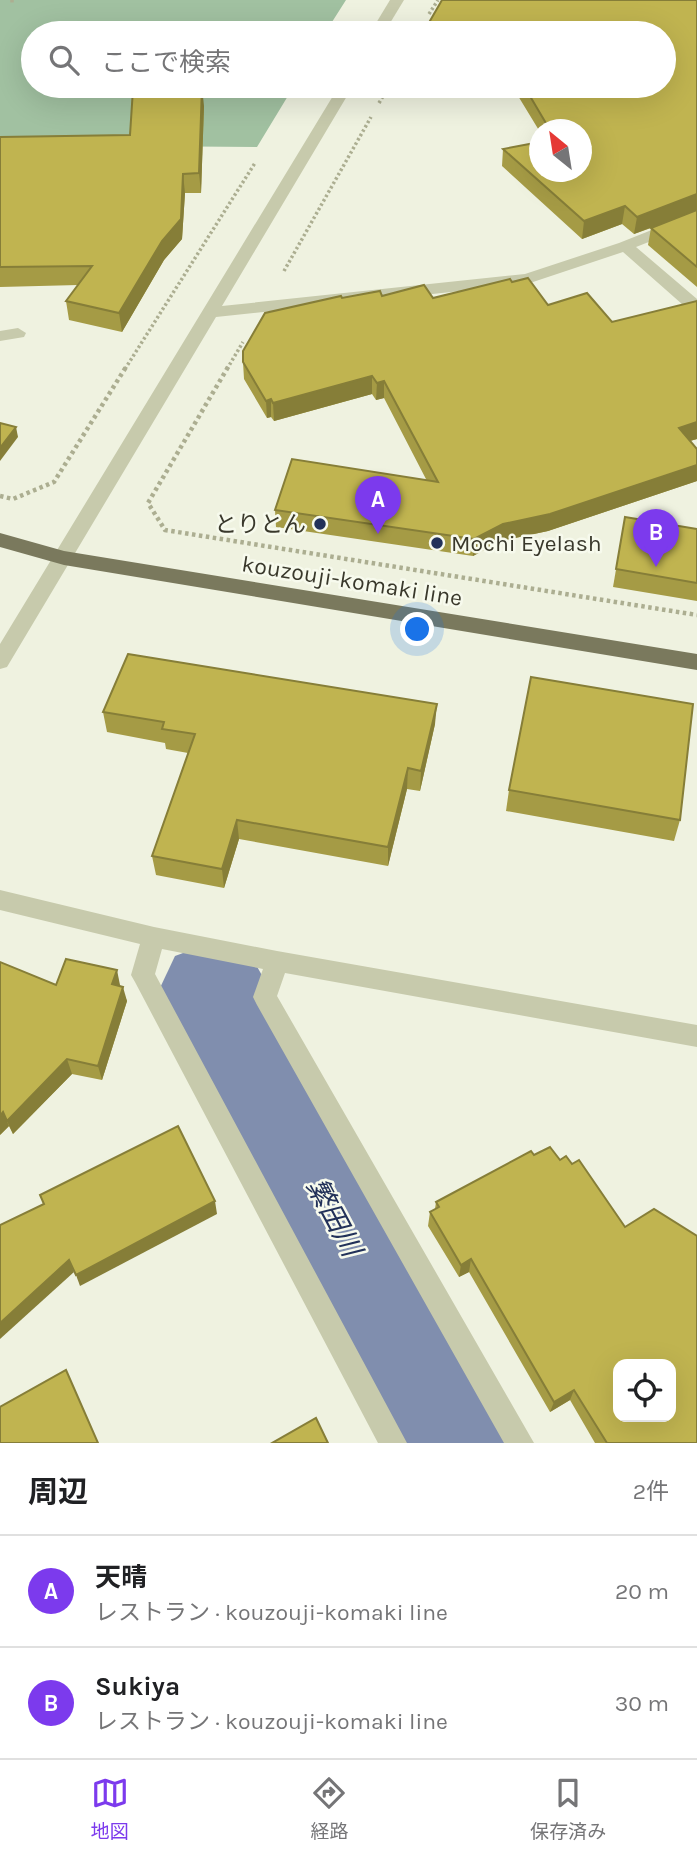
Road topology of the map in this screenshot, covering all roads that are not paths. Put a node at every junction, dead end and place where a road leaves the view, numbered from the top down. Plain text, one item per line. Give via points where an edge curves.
1 (397, 0) edge
2 (384, 21) edge
3 (339, 98) edge
4 (697, 217) edge
5 (625, 246) junction
6 (697, 308) edge
7 (211, 312) junction
8 (18, 333) dead end
9 (0, 336) edge
10 (0, 540) edge
11 (64, 558) junction
12 (0, 661) edge
13 (697, 662) edge
14 (0, 900) edge
15 (154, 937) junction
16 (278, 961) junction
17 (697, 1036) edge
18 (393, 1443) edge
19 (520, 1443) edge

1 - 2 street
3 - 7 street
4 - 5 street
5 - 6 street
5 - 7 street via 527,279
7 - 11 street
8 - 9 street
10 - 11 main road, kouzouji-komaki line
11 - 12 street
11 - 13 main road, kouzouji-komaki line
14 - 15 street
15 - 16 street
15 - 18 street via 143,975
16 - 17 street
16 - 19 street via 265,997

